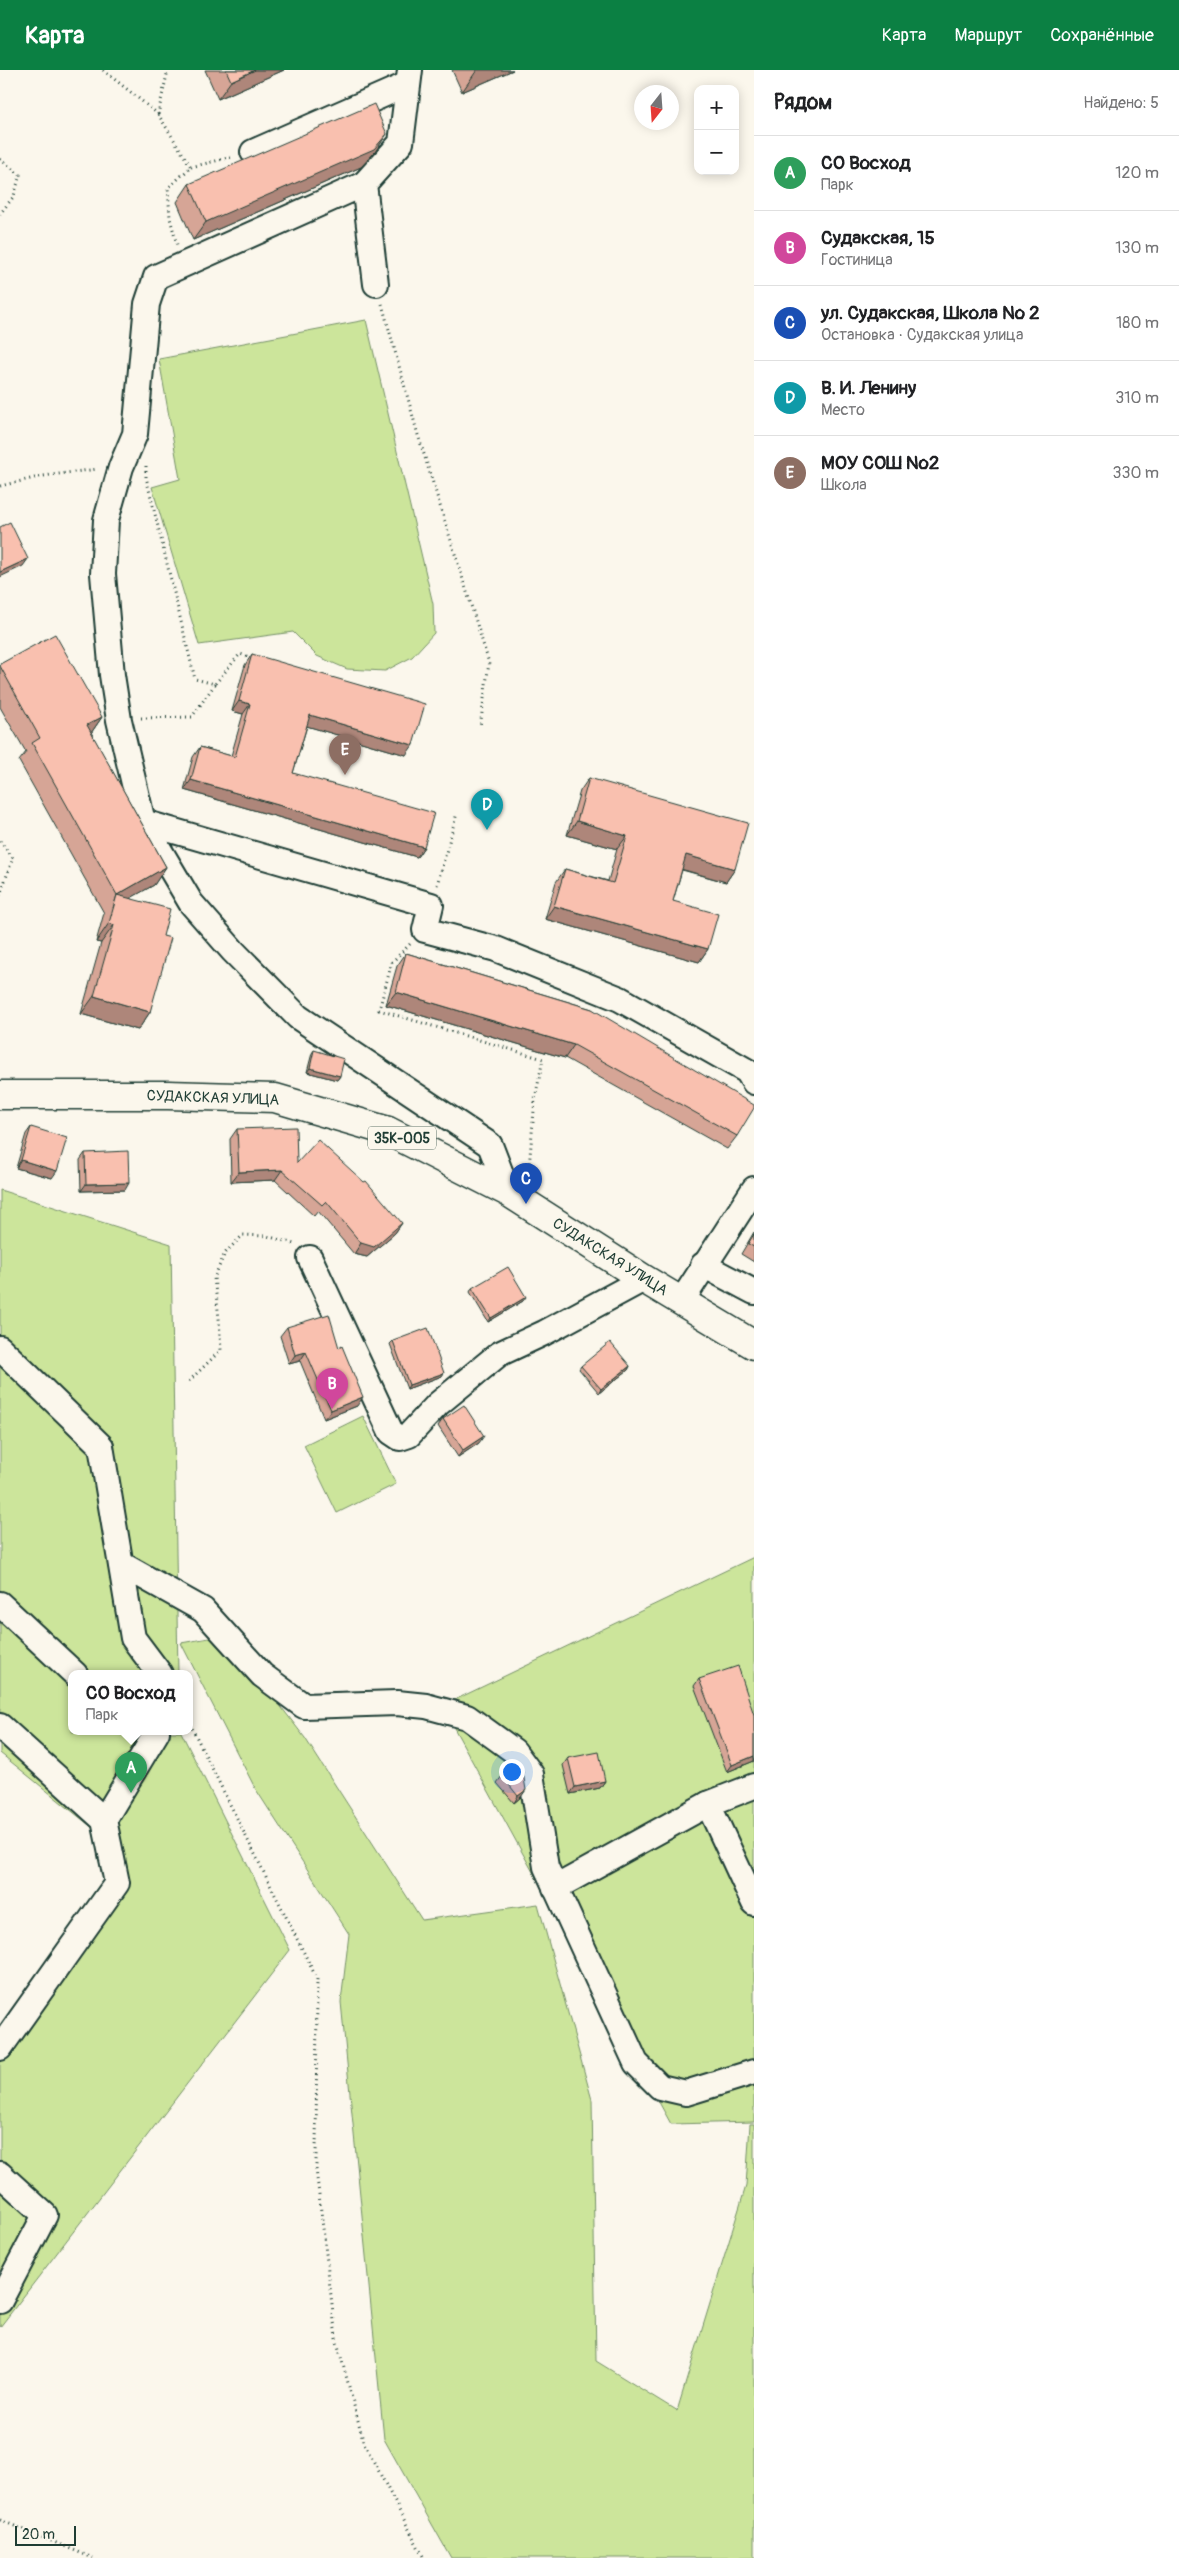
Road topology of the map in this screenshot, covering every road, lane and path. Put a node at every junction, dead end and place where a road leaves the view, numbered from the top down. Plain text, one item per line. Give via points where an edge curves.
1 (103, 70) edge
2 (168, 70) edge
3 (409, 77) edge
4 (158, 114) junction
5 (253, 152) joint
6 (0, 158) edge
7 (191, 166) junction
8 (364, 184) junction
9 (0, 214) edge
10 (173, 229) dead end
11 (376, 284) joint
12 (136, 434) junction
13 (121, 467) junction
14 (0, 486) edge
15 (259, 659) edge
16 (215, 684) junction
17 (119, 720) junction
18 (480, 727) dead end
19 (458, 813) dead end
20 (143, 822) junction
21 (0, 841) edge
22 (0, 896) edge
23 (431, 905) junction
24 (425, 930) junction
25 (754, 1082) edge
26 (0, 1095) edge
27 (754, 1189) edge
28 (517, 1198) junction
29 (310, 1258) joint
30 (703, 1265) junction
31 (644, 1280) junction
32 (754, 1292) edge
33 (681, 1302) junction
34 (754, 1345) edge
35 (0, 1348) edge
36 (189, 1381) dead end
37 (121, 1564) junction
38 (0, 1604) edge
39 (71, 1670) edge
40 (157, 1670) edge
41 (0, 1726) edge
42 (193, 1730) edge
43 (148, 1736) edge
44 (754, 1786) edge
45 (708, 1804) junction
46 (104, 1820) junction
47 (555, 1888) junction
48 (754, 1903) edge
49 (0, 2048) edge
50 (754, 2072) edge
51 (0, 2174) edge
52 (0, 2300) edge
53 (0, 2520) edge
54 (93, 2558) edge
55 (424, 2558) edge

1 - 4 path
2 - 4 path
3 - 5 street
3 - 8 street via 401,143
4 - 7 path
5 - 7 path
6 - 9 path via 20,175 14,196
7 - 10 path via 168,188
8 - 11 street
8 - 12 street via 156,277 146,304
11 - 18 path via 418,435 489,663
12 - 13 street
12 - 16 path via 145,448 146,477 195,679
13 - 14 path via 43,476
13 - 17 street via 106,520 103,574 108,649
15 - 16 path via 240,654
16 - 17 path via 192,717
17 - 20 street
19 - 23 path
20 - 23 street
20 - 28 street via 191,903 298,1017 490,1145
21 - 22 path via 13,858
23 - 24 street
24 - 25 street via 496,949 620,999 747,1071
24 - 28 path via 392,962 379,1010 543,1059
26 - 28 main road, СУДАКСКАЯ УЛИЦА / 35К-005 via 275,1098 388,1131
27 - 30 street
28 - 31 main road, СУДАКСКАЯ УЛИЦА / 35К-005
29 - 31 street via 390,1432 400,1438 409,1435 438,1404 499,1354
29 - 36 path via 303,1246 267,1236 243,1235 225,1253 214,1278 221,1350
30 - 32 street
30 - 33 street
31 - 33 main road, СУДАКСКАЯ УЛИЦА / 35К-005
33 - 34 main road, СУДАКСКАЯ УЛИЦА / 35К-005
35 - 37 street via 101,1446
37 - 40 street via 133,1638
37 - 47 street via 204,1610 262,1675 304,1706 396,1703 426,1706 467,1717 514,1751 531,1774 546,1867
38 - 39 street
41 - 46 street
42 - 55 path via 316,1979 316,2169 336,2338 364,2443
43 - 46 street
44 - 45 street
45 - 47 street
45 - 48 street
46 - 49 street via 118,1882
47 - 50 street via 636,2063 660,2087 686,2093
51 - 52 street via 46,2215
53 - 54 path

